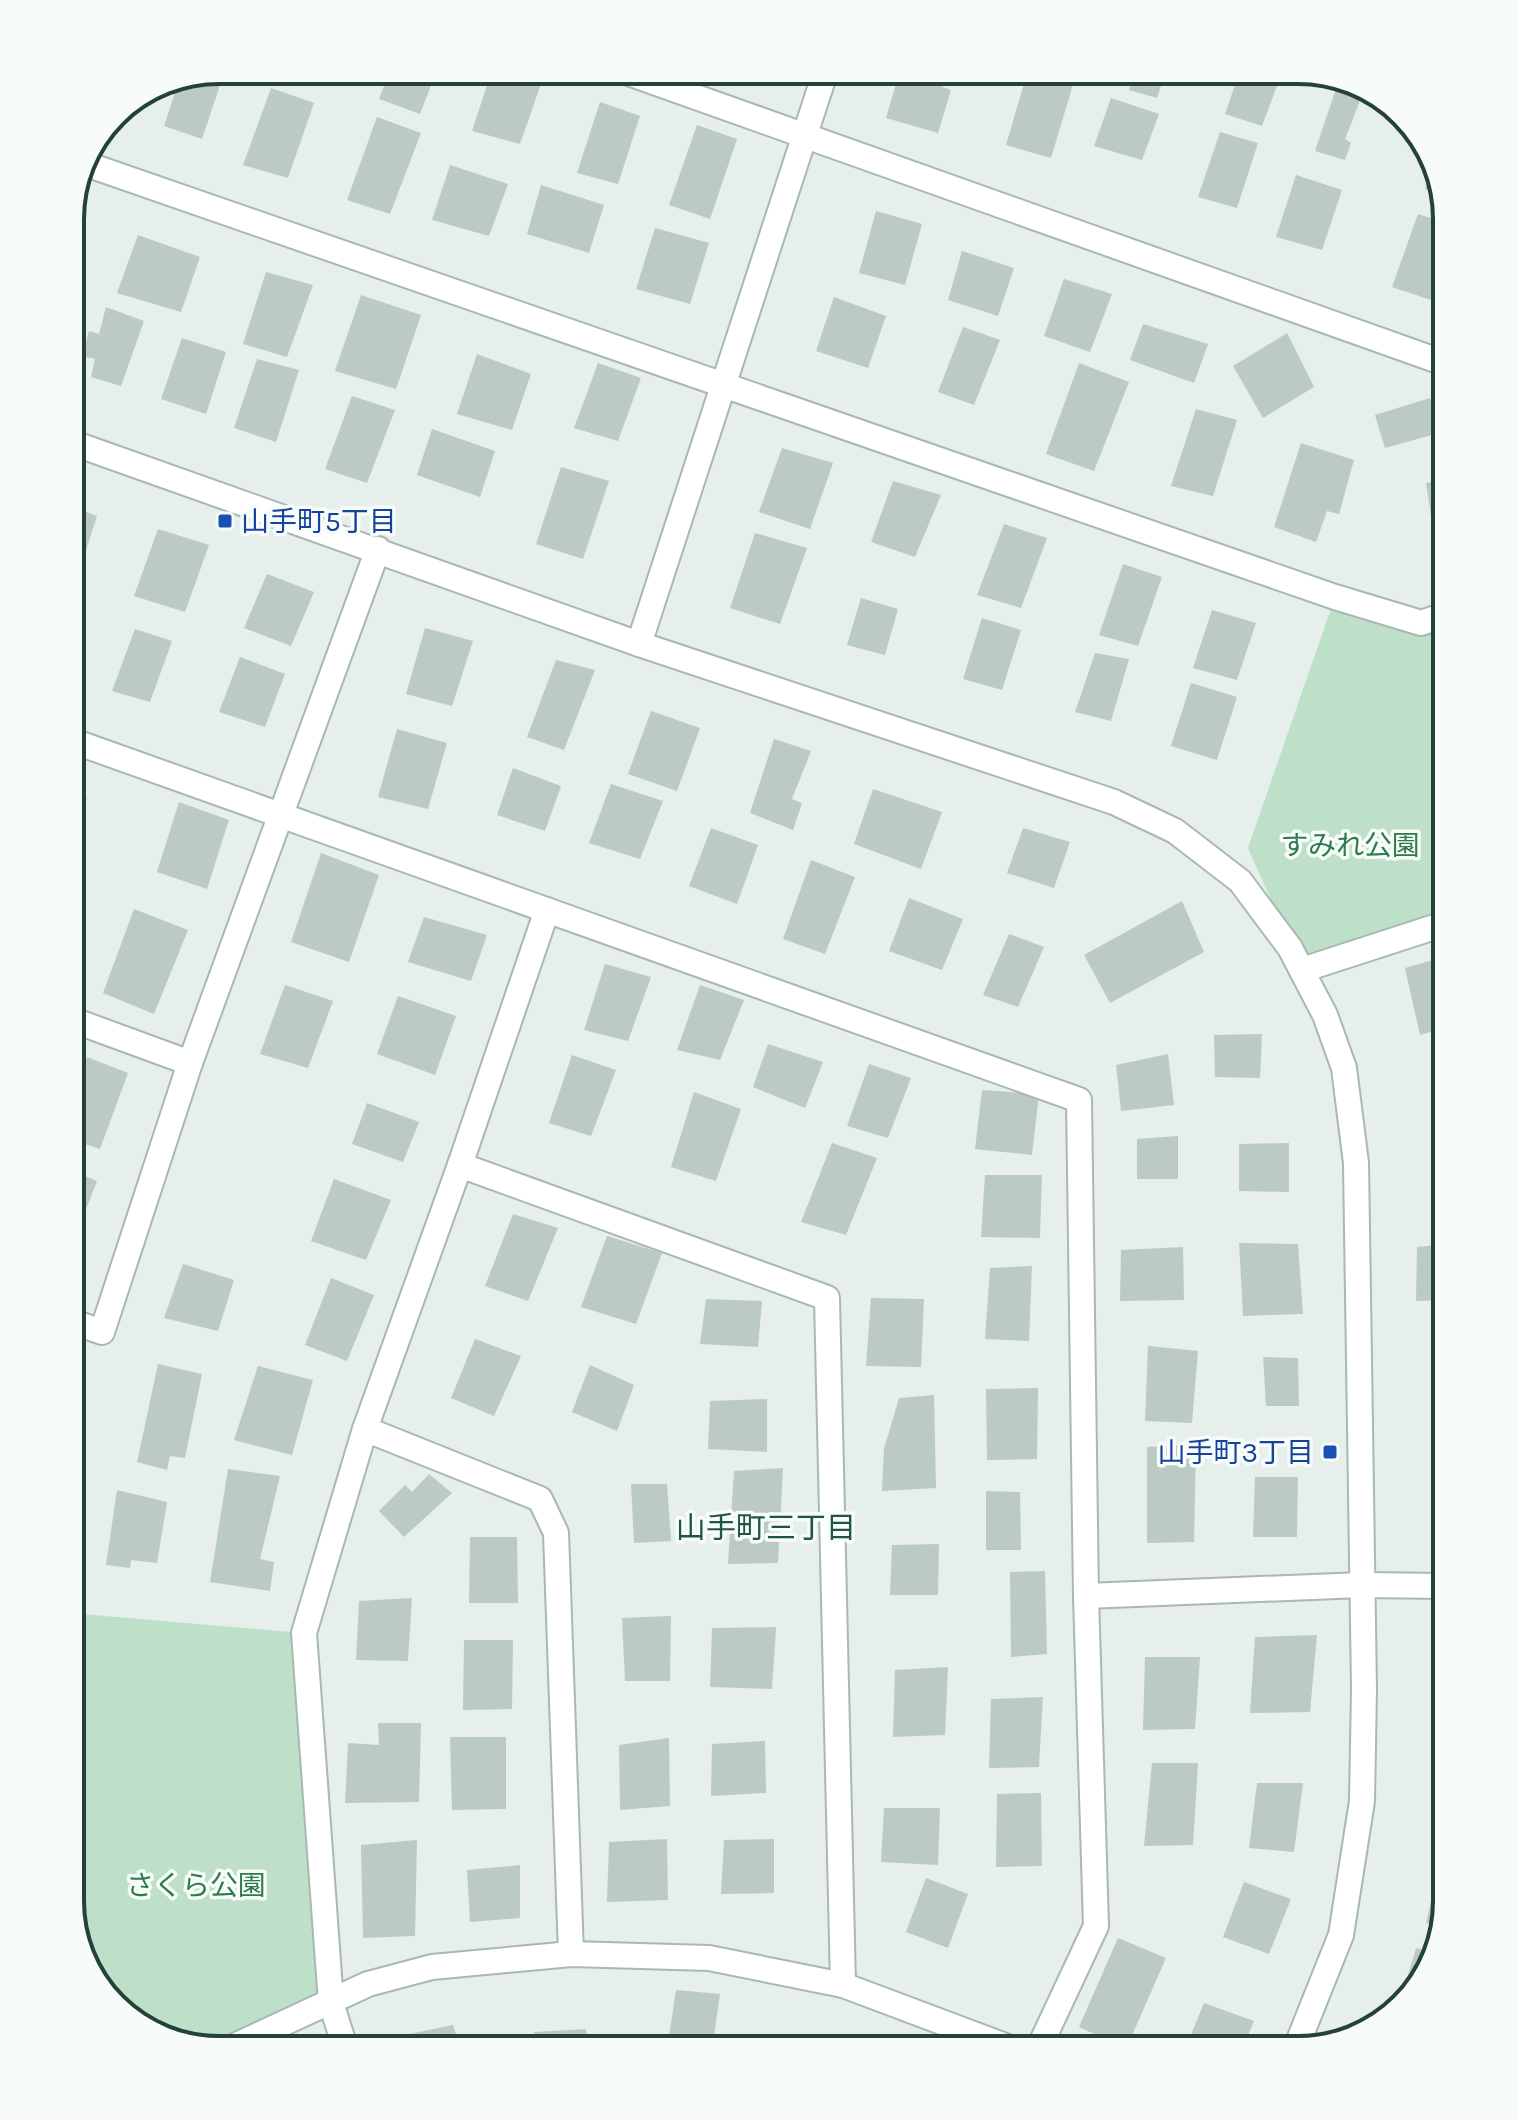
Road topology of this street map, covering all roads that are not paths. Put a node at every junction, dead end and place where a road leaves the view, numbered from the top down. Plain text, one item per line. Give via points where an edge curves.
1 (659, 84) edge
2 (821, 84) edge
3 (804, 136) junction
4 (94, 167) edge
5 (1433, 359) edge
6 (723, 384) junction
7 (84, 447) edge
8 (378, 549) junction
9 (1433, 619) edge
10 (639, 644) junction
11 (84, 745) edge
12 (282, 815) junction
13 (547, 910) junction
14 (1433, 928) edge
15 (1302, 970) junction
16 (84, 1024) edge
17 (190, 1063) junction
18 (460, 1165) junction
19 (84, 1326) edge
20 (365, 1429) junction
21 (1362, 1585) junction
22 (1433, 1586) edge
23 (1086, 1596) junction
24 (571, 1954) junction
25 (843, 1985) junction
26 (331, 2003) junction
27 (257, 2036) edge
28 (342, 2036) edge
29 (979, 2036) edge
30 (1045, 2036) edge
31 (1301, 2036) edge

1 - 3 street
2 - 3 street
3 - 5 street
3 - 6 street
4 - 6 street
6 - 9 street via 1335,597 1421,623
6 - 10 street
7 - 8 street
8 - 10 street
8 - 12 street
10 - 15 street via 1114,802 1175,831 1240,881
11 - 12 street
12 - 13 street
12 - 17 street
13 - 18 street
13 - 23 street via 1079,1100
14 - 15 street
15 - 21 street via 1344,1068 1356,1163
16 - 17 street
17 - 19 street via 102,1332
18 - 20 street
18 - 25 street via 827,1298
20 - 24 street via 540,1499 556,1533
20 - 26 street via 304,1633
21 - 22 street
21 - 23 street
21 - 31 street via 1362,1801 1341,1935
23 - 30 street via 1096,1926
24 - 25 street via 709,1958
24 - 26 street via 432,1967 368,1984
25 - 29 street
26 - 27 street
26 - 28 street

